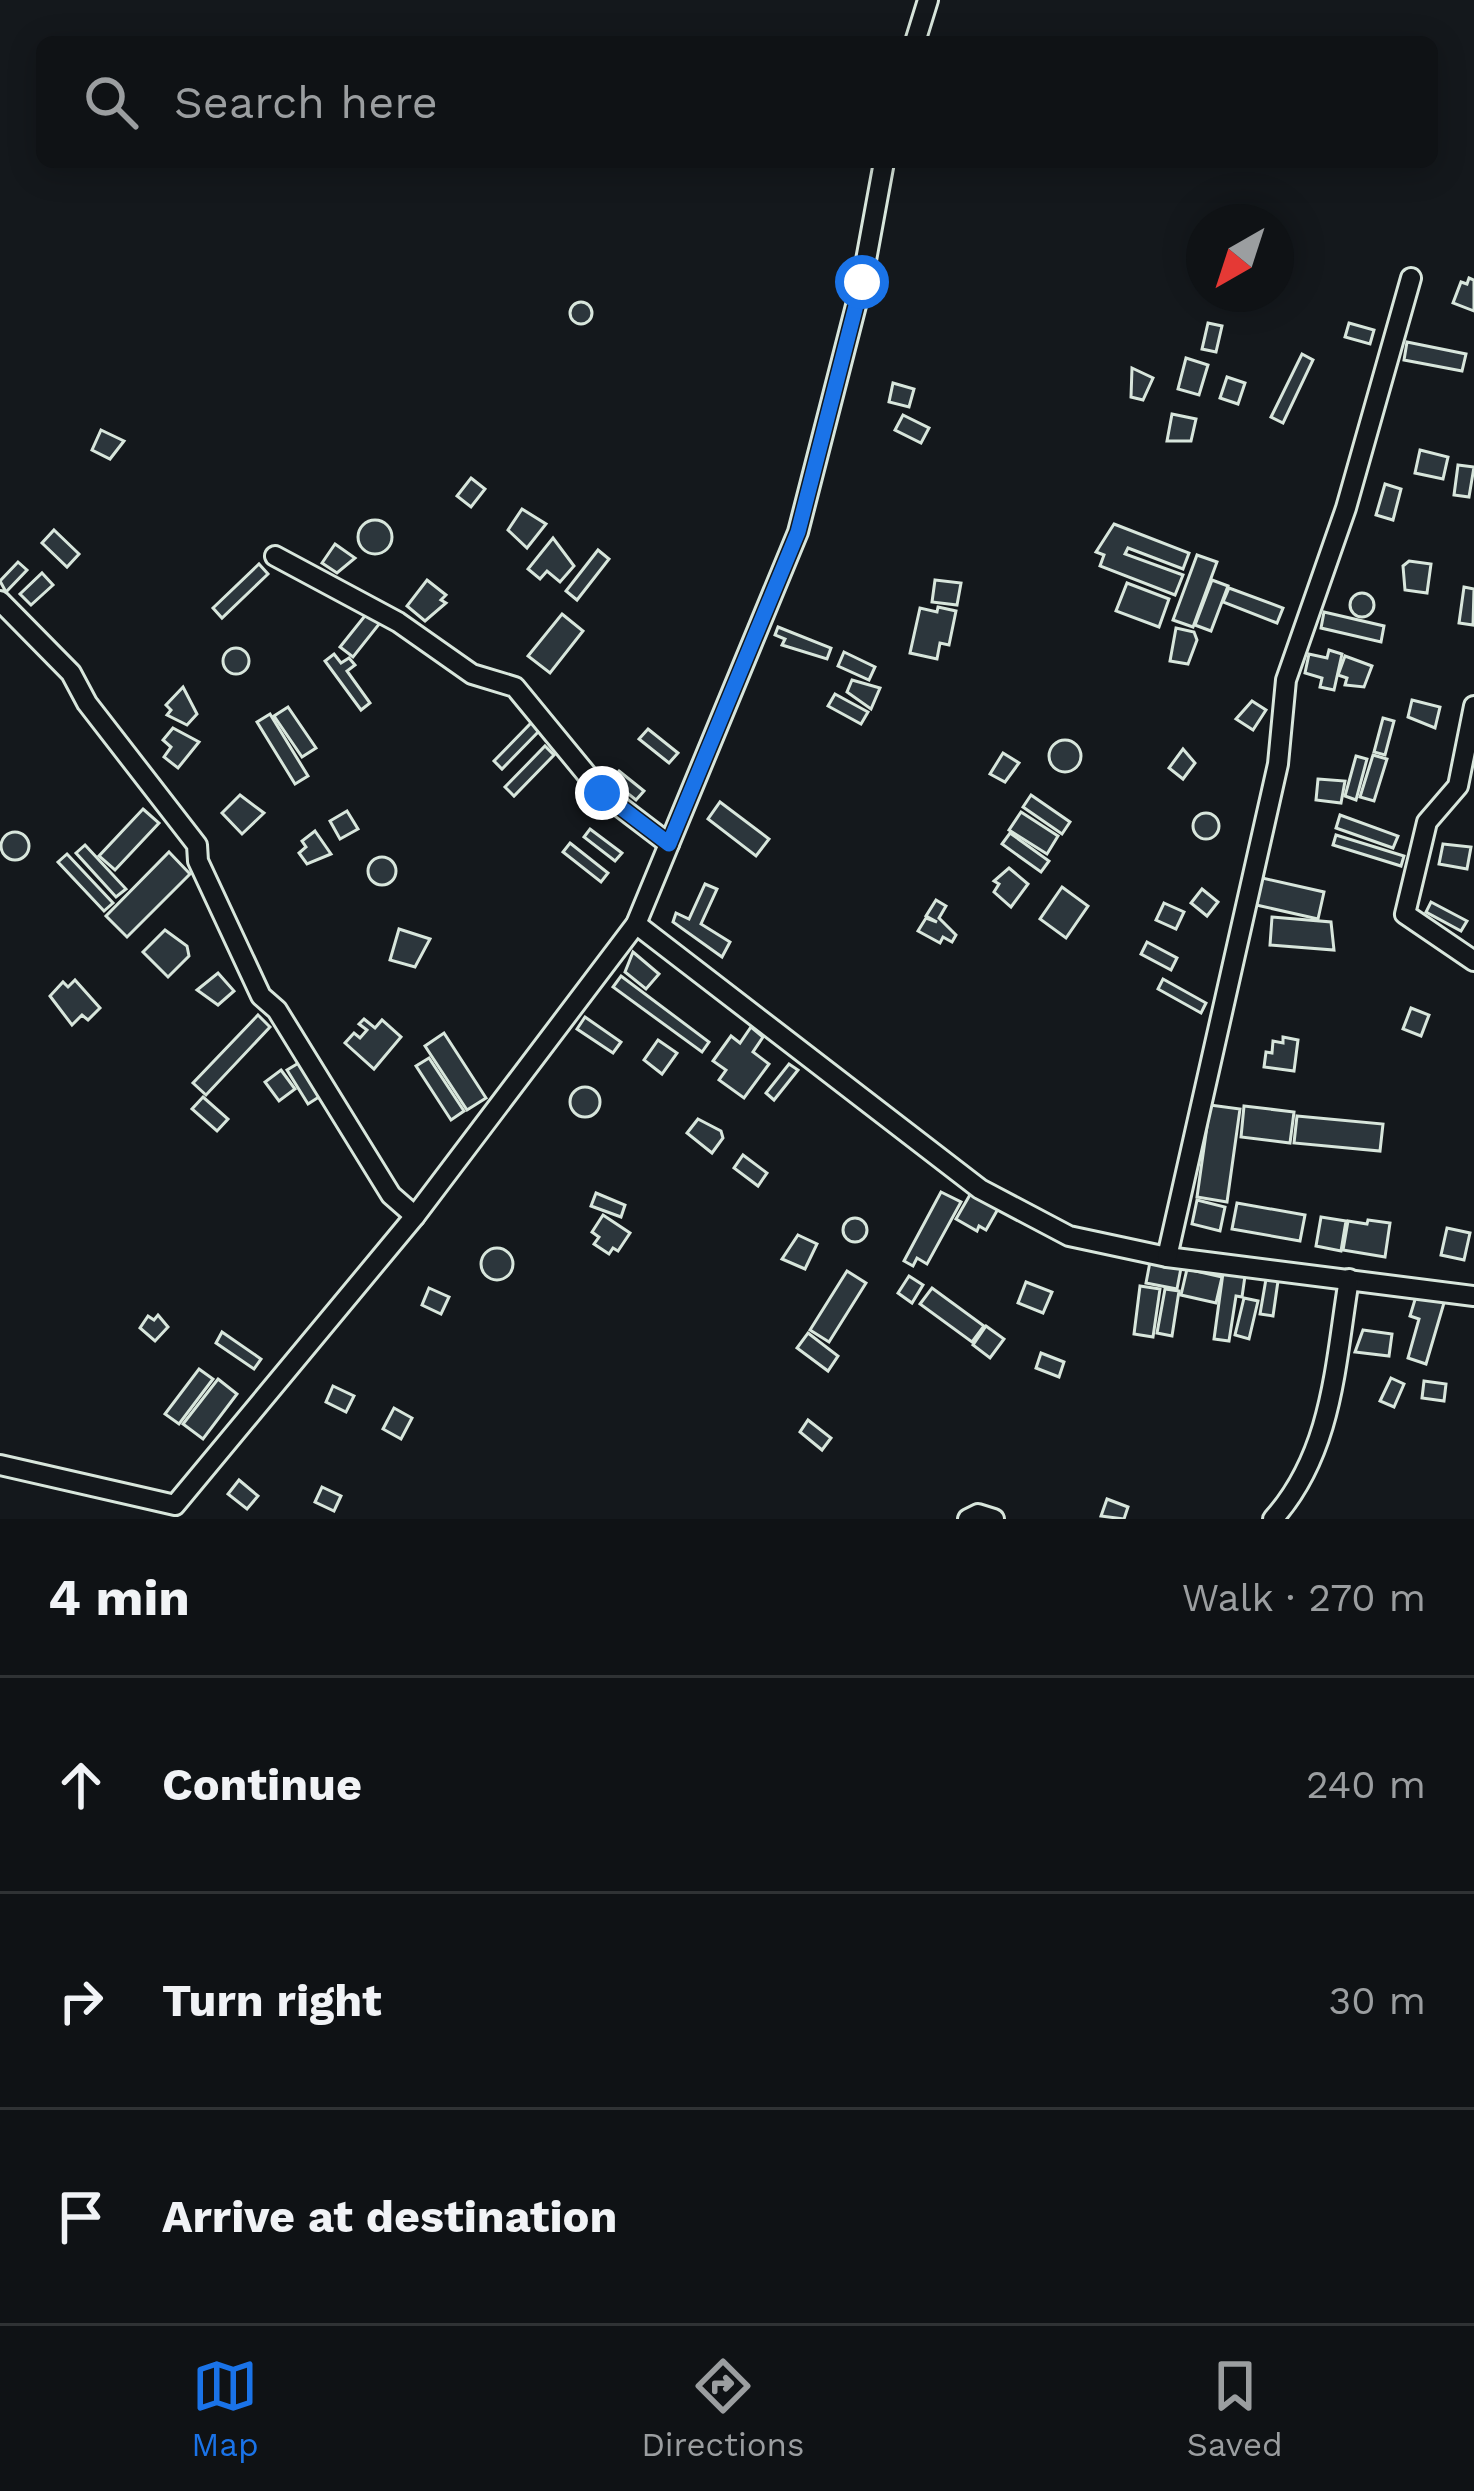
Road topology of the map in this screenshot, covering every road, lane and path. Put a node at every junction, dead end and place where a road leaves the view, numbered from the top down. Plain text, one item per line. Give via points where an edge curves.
1 (928, 0) edge
2 (916, 36) edge
3 (883, 168) edge
4 (1411, 278) dead end
5 (275, 556) dead end
6 (0, 602) edge
7 (1474, 706) edge
8 (669, 844) junction
9 (636, 924) junction
10 (1474, 961) edge
11 (415, 1216) junction
12 (1167, 1256) junction
13 (1349, 1279) junction
14 (1474, 1296) edge
15 (0, 1465) edge
16 (176, 1505) junction
17 (194, 1519) edge
18 (968, 1519) edge
19 (994, 1519) edge
20 (1273, 1519) edge

1 - 2 street
3 - 8 street via 798,532
4 - 12 street via 1346,508 1286,680 1278,764
5 - 8 street via 398,622 472,674 515,688 602,793
6 - 11 street via 71,673 197,845 261,996 391,1195
7 - 10 street via 1458,785 1427,822 1405,914
8 - 9 street
9 - 11 street
9 - 12 street via 980,1189 1069,1236
11 - 16 street
12 - 13 street
13 - 14 street
13 - 20 street via 1322,1438 1306,1479
15 - 16 street
16 - 17 street
18 - 19 street

